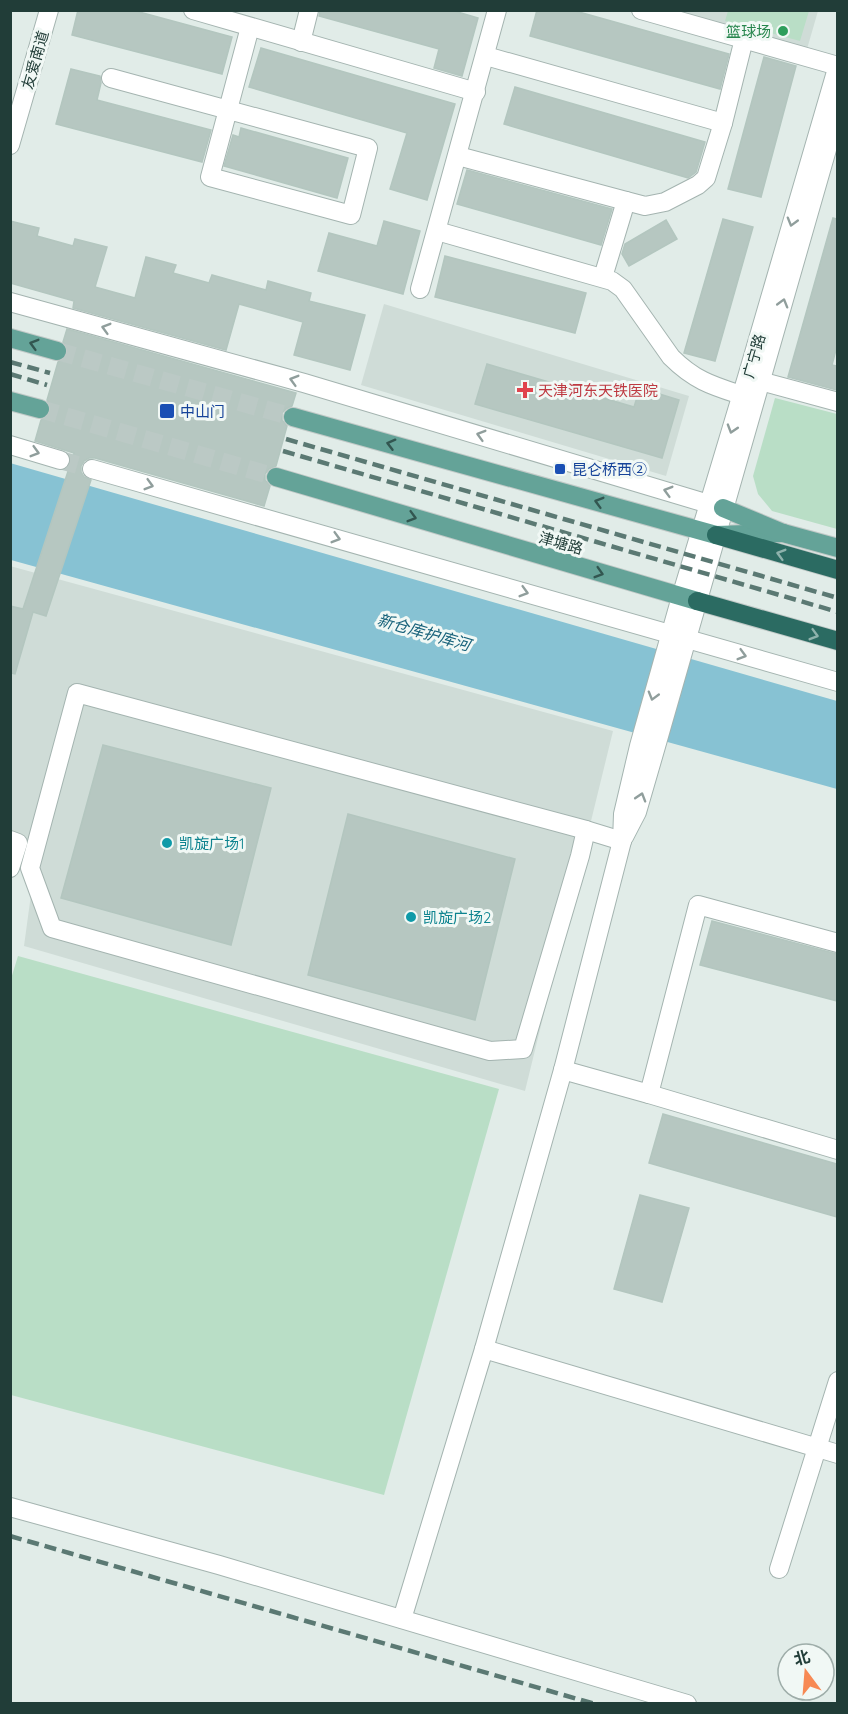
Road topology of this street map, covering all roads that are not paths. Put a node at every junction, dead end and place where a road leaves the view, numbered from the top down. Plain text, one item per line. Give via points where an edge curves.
1 (49, 10) edge
2 (193, 10) edge
3 (309, 10) edge
4 (497, 10) edge
5 (641, 10) edge
6 (250, 27) junction
7 (744, 39) junction
8 (301, 42) junction
9 (486, 56) junction
10 (837, 70) edge
11 (111, 78) dead end
12 (476, 92) junction
13 (228, 111) junction
14 (837, 111) edge
15 (723, 123) junction
16 (10, 145) edge
17 (458, 156) junction
18 (626, 201) junction
19 (436, 231) junction
20 (603, 277) junction
21 (420, 289) dead end
22 (10, 302) edge
23 (10, 338) edge
24 (57, 351) tunnel mouth
25 (754, 380) junction
26 (749, 397) junction
27 (10, 401) edge
28 (837, 402) edge
29 (40, 409) tunnel mouth
30 (293, 417) tunnel mouth
31 (10, 445) edge
32 (60, 460) tunnel mouth
33 (93, 469) tunnel mouth
34 (276, 477) tunnel mouth
35 (716, 506) junction
36 (709, 533) junction
37 (783, 533) junction
38 (837, 548) edge
39 (837, 570) edge
40 (689, 599) junction
41 (837, 641) edge
42 (677, 642) junction
43 (837, 682) edge
44 (586, 830) junction
45 (10, 840) edge
46 (622, 841) junction
47 (10, 868) edge
48 (837, 943) edge
49 (563, 1070) junction
50 (649, 1094) junction
51 (837, 1149) edge
52 (484, 1349) junction
53 (837, 1381) edge
54 (817, 1448) junction
55 (837, 1454) edge
56 (10, 1507) edge
57 (779, 1569) dead end
58 (402, 1619) junction
59 (687, 1704) edge

1 - 16 street, 友爱南道
2 - 6 street
3 - 8 street
4 - 9 street
5 - 7 street
6 - 8 street
6 - 13 street
7 - 10 street
7 - 15 street
8 - 12 street
9 - 12 street
9 - 15 street
10 -> 25 street, 广宁路
11 - 13 street
12 - 17 street
13 - 13 street via 368,148 351,215 210,177
25 -> 14 street, 广宁路
15 - 18 street via 706,178 698,185 665,202 645,206
17 - 18 street
17 - 19 street
18 - 20 street
19 - 20 street
19 - 21 street
20 - 26 street via 623,289 671,357 693,376 711,386
35 -> 22 street via 304,383
24 -> 23 main road
25 - 26 street, 广宁路
25 - 28 street
26 - 35 street, 广宁路
27 - 29 main road
36 -> 30 main road
31 -> 32 street
33 -> 42 street
34 -> 40 main road, 津塘路
35 - 36 street, 广宁路
35 - 37 main road
36 - 37 main road
39 -> 36 highway
36 - 40 street, 广宁路
37 - 38 main road
40 -> 41 highway, 津塘路
40 - 42 street, 广宁路
42 -> 43 street
42 - 46 street, 广宁路 via 647,748 622,814
44 - 44 street via 523,1048 490,1051 52,928 30,868 77,693
44 - 46 street
45 - 47 street via 18,843
46 - 49 street, 广宁路
48 - 50 street via 698,905
49 - 50 street
49 - 52 street, 广宁路
50 - 51 street
52 - 54 street
52 - 58 street, 广宁路
53 - 54 street
54 - 55 street
54 - 57 street
56 - 58 street
58 - 59 street

